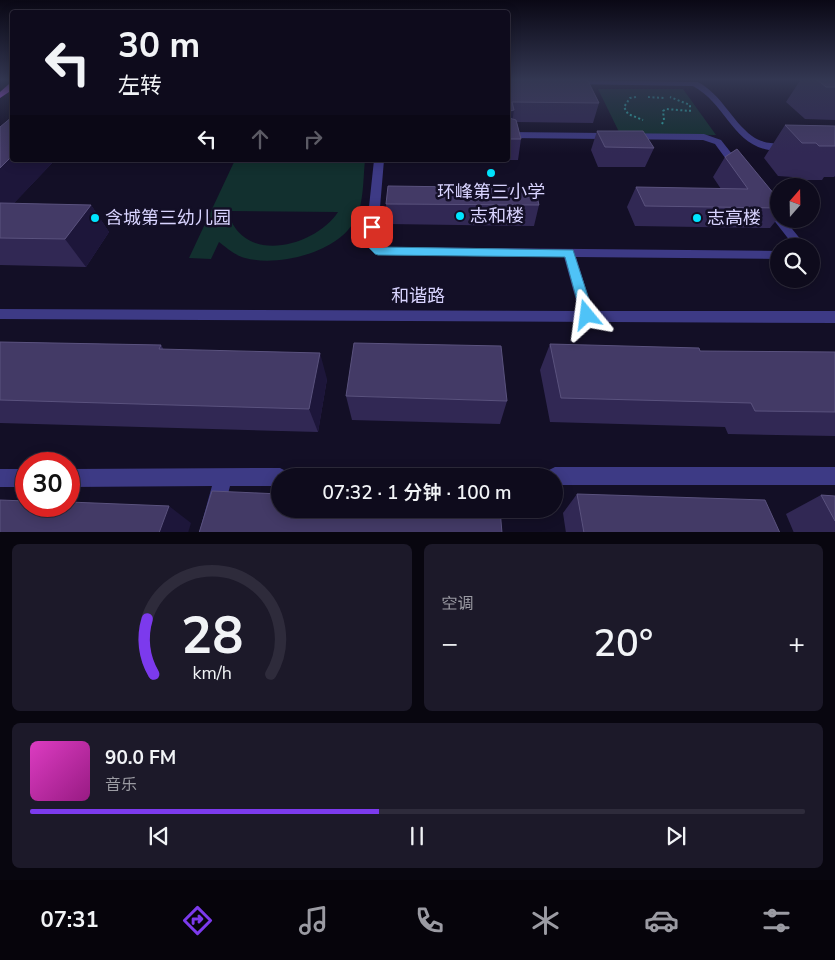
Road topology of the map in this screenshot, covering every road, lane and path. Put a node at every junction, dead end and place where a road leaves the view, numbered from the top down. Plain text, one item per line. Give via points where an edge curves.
1 (626, 104) edge
2 (687, 104) edge
3 (719, 104) edge
4 (643, 120) junction
5 (648, 123) dead end
6 (659, 126) dead end
7 (510, 136) edge
8 (647, 136) junction
9 (799, 148) edge
10 (379, 162) edge
11 (747, 179) edge
12 (759, 194) edge
13 (794, 238) edge
14 (569, 253) junction
15 (770, 255) edge
16 (0, 314) edge
17 (587, 315) junction
18 (835, 317) edge
19 (563, 476) edge
20 (835, 476) edge
21 (224, 477) junction
22 (271, 477) edge
23 (0, 478) edge
24 (15, 478) edge
25 (80, 478) edge
26 (208, 532) edge

1 - 4 path via 624,107 628,114
2 - 6 path via 690,111 666,109
3 - 9 street via 756,144 772,148
4 - 5 path
4 - 8 path
7 - 8 street
8 - 11 street via 712,138
10 - 14 street via 370,244 378,251
12 - 13 street
14 - 15 street
14 - 17 street
16 - 17 street, 和谐路
17 - 18 street, 和谐路
19 - 20 street
21 - 22 street
21 - 25 street
21 - 26 street
23 - 24 street

